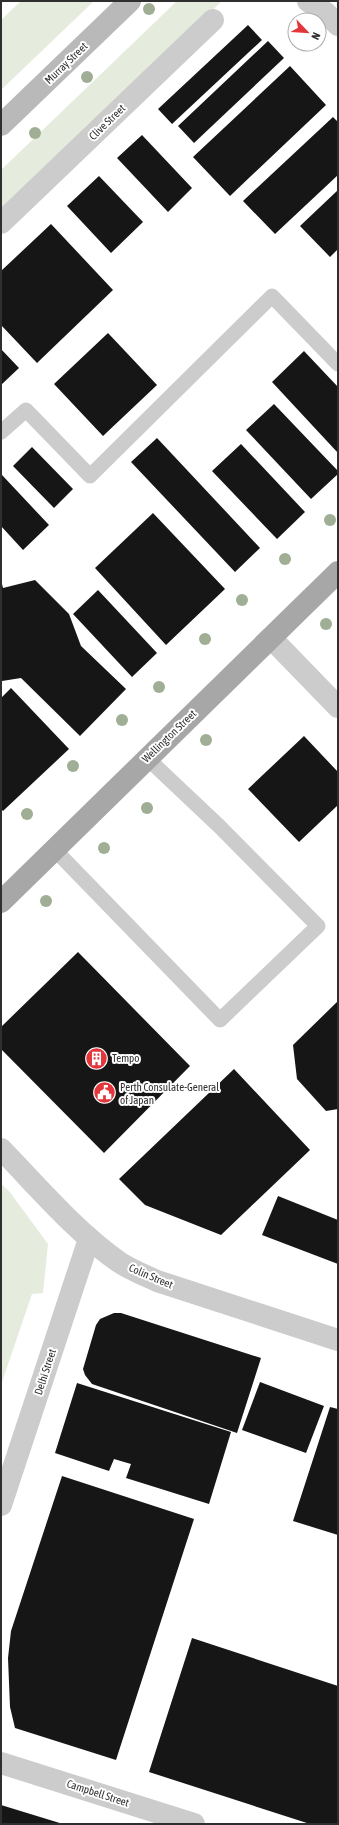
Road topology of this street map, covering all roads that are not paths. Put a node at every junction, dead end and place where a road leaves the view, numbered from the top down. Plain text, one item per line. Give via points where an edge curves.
1 (130, 1) edge
2 (308, 1) edge
3 (328, 13) edge
4 (213, 20) dead end
5 (1, 125) edge
6 (1, 223) edge
7 (338, 364) edge
8 (1, 432) edge
9 (338, 572) edge
10 (271, 638) junction
11 (338, 707) edge
12 (147, 758) junction
13 (54, 850) junction
14 (1, 902) edge
15 (1, 1149) edge
16 (89, 1238) junction
17 (338, 1340) edge
18 (1, 1505) edge
19 (1, 1763) edge
20 (194, 1824) edge

1 - 5 main road, Murray Street
2 - 3 street
4 - 6 street, Clive Street
7 - 8 lane via 272,296 90,476 26,410
9 - 10 main road, Wellington Street
10 - 11 street
10 - 12 main road, Wellington Street
12 - 13 main road, Wellington Street
12 - 13 lane via 318,926 220,1020
13 - 14 main road, Wellington Street
15 - 16 street, Colin Street
16 - 17 street, Colin Street via 120,1262 157,1281
16 - 18 street, Delhi Street
19 - 20 street, Campbell Street

